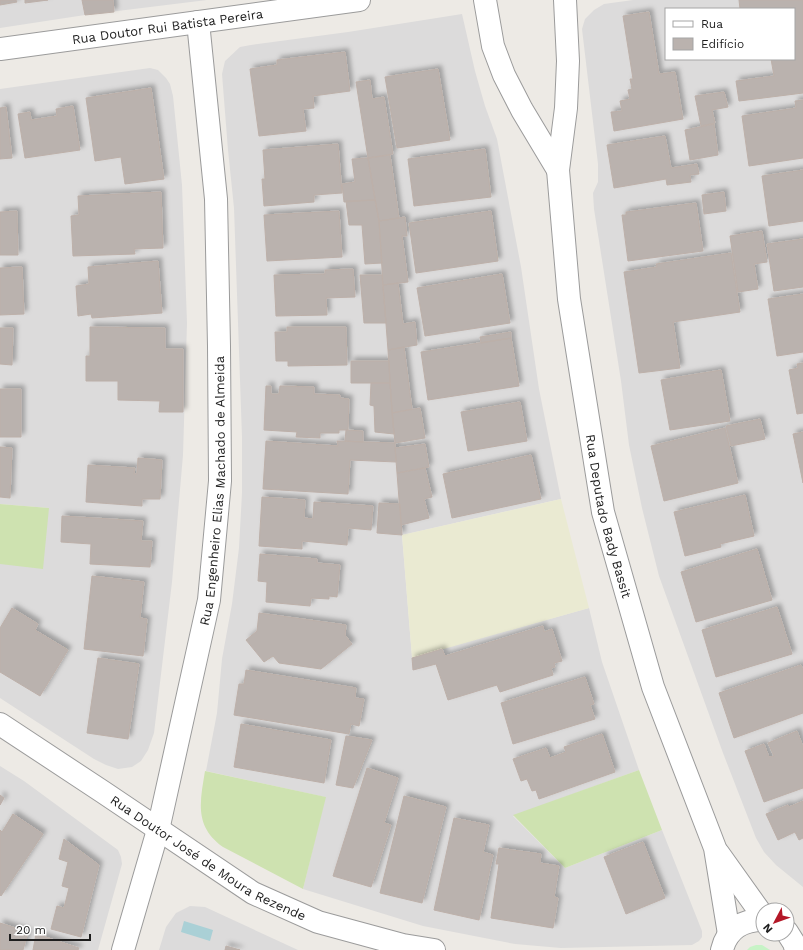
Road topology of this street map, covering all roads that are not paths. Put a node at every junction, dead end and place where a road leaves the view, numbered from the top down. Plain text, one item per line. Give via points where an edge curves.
1 (359, 0) edge
2 (485, 0) edge
3 (565, 0) edge
4 (198, 22) junction
5 (0, 50) edge
6 (558, 170) junction
7 (0, 724) edge
8 (158, 830) junction
9 (715, 848) junction
10 (755, 905) edge
11 (755, 920) edge
12 (726, 942) edge
13 (123, 950) edge
14 (434, 950) edge

1 - 4 street, Rua Doutor Rui Batista Pereira
2 - 6 street, Rua Deputado Bady Bassit via 493,46 504,75
3 - 6 street, Rua Deputado Bady Bassit via 568,61
4 - 5 street, Rua Doutor Rui Batista Pereira
4 - 8 street, Rua Engenheiro Elias Machado de Almeida via 216,199 220,481 209,600
6 - 9 street, Rua Deputado Bady Bassit via 569,299 603,512 654,687
7 - 8 street, Rua Doutor José de Moura Rezende
8 - 13 street, Rua Engenheiro Elias Machado de Almeida
8 - 14 street, Rua Doutor José de Moura Rezende via 253,893 318,922 403,945
9 - 10 street, Rua Deputado Bady Bassit
9 - 12 street, Rua Deputado Bady Bassit
11 - 12 street via 740,925

